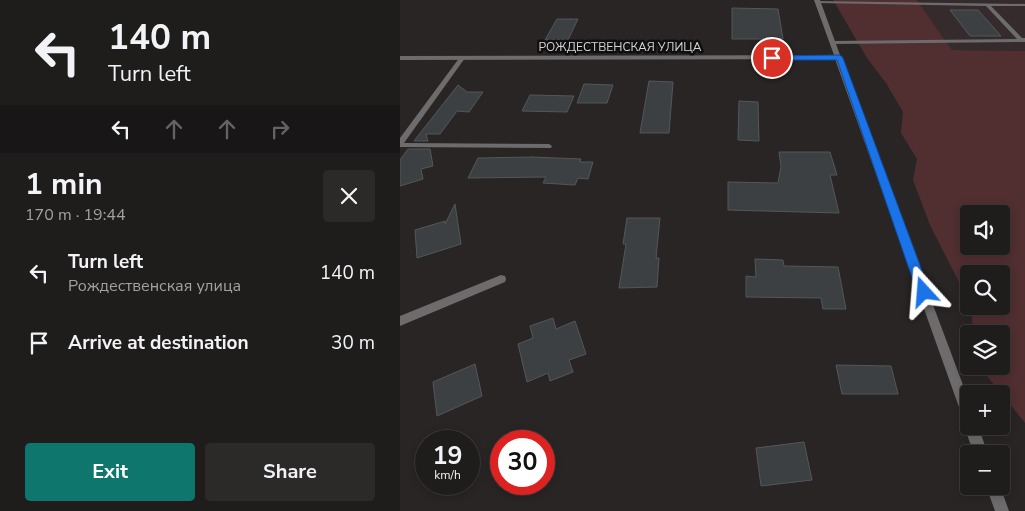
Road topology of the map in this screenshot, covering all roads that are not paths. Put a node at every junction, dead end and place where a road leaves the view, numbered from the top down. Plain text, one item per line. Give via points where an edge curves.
1 (818, 1) edge
2 (988, 5) junction
3 (1025, 5) edge
4 (1023, 40) edge
5 (834, 42) junction
6 (400, 58) edge
7 (462, 58) junction
8 (840, 58) junction
9 (400, 144) edge
10 (549, 146) dead end
11 (501, 279) dead end
12 (400, 321) edge
13 (960, 394) edge
14 (996, 495) edge
15 (1002, 511) edge

1 - 2 lane
1 - 5 street
2 - 3 lane
2 - 4 lane
4 - 5 lane
5 - 8 street
6 - 7 street, РОЖДЕСТВЕНСКАЯ УЛИЦА
7 - 8 street, РОЖДЕСТВЕНСКАЯ УЛИЦА
7 - 9 lane
8 - 13 street
9 - 10 lane
11 - 12 street
14 - 15 street

